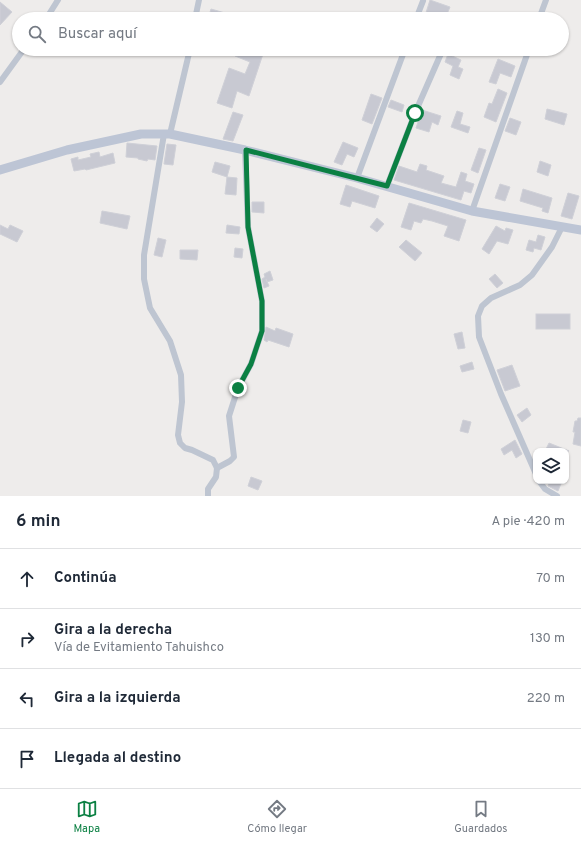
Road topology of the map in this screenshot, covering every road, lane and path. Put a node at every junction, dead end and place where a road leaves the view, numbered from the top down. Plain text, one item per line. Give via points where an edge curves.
1 (58, 0) edge
2 (199, 0) edge
3 (546, 0) edge
4 (423, 1) dead end
5 (50, 12) edge
6 (197, 12) edge
7 (419, 12) edge
8 (542, 12) edge
9 (19, 56) edge
10 (188, 56) edge
11 (402, 56) edge
12 (440, 56) edge
13 (527, 56) edge
14 (0, 82) edge
15 (167, 134) junction
16 (246, 150) junction
17 (0, 170) edge
18 (357, 178) junction
19 (387, 186) junction
20 (472, 211) junction
21 (562, 227) junction
22 (581, 230) edge
23 (533, 467) edge
24 (218, 468) junction
25 (541, 484) edge
26 (208, 496) edge
27 (557, 496) edge

1 - 5 street
2 - 6 street
3 - 8 street
4 - 7 street
9 - 14 street
10 - 15 street
11 - 18 street
12 - 19 street
13 - 20 street
15 - 16 main road
15 - 17 main road via 141,134 67,150
15 - 24 street via 144,255 144,279 150,308 170,341 181,374 182,402 178,435 180,443 185,448 213,460
16 - 18 main road
16 - 24 street via 248,227 262,301 262,331 251,364 238,388 230,416 234,457
18 - 19 main road
19 - 20 main road
20 - 21 main road
21 - 22 main road
21 - 23 street via 546,257 532,275 520,285 491,298 482,306 478,316 479,337
24 - 26 street via 216,477 208,489
25 - 27 street

